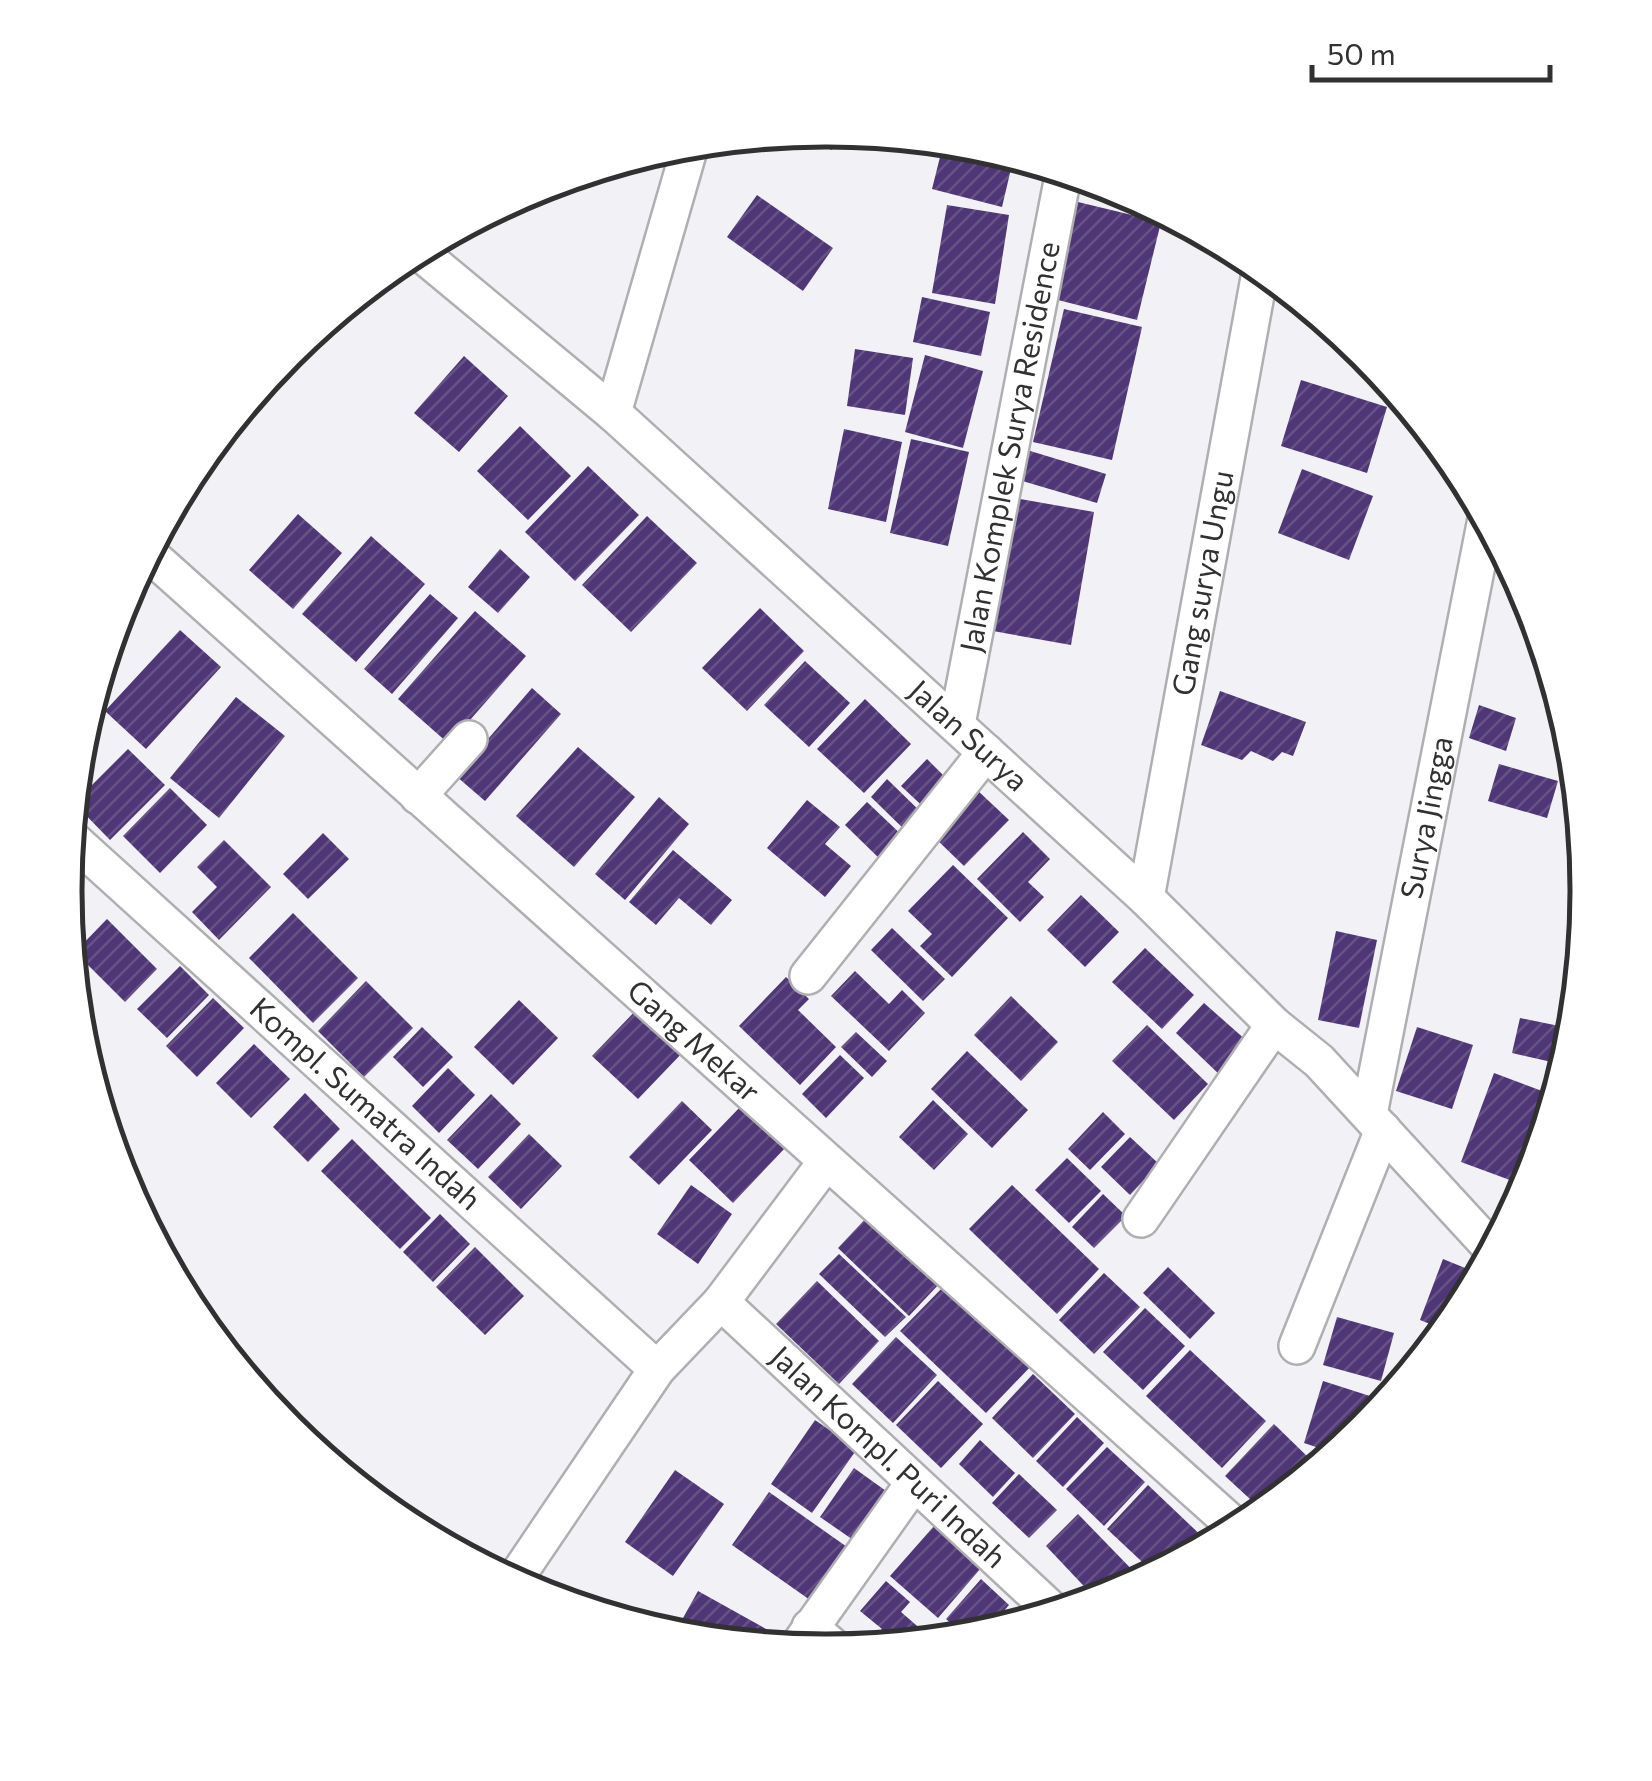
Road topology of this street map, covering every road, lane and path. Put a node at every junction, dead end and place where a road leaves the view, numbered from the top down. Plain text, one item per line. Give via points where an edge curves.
1 (686, 160) edge
2 (1061, 185) edge
3 (431, 261) edge
4 (1257, 285) edge
5 (613, 414) junction
6 (1482, 541) edge
7 (159, 563) edge
8 (957, 724) junction
9 (468, 738) dead end
10 (986, 752) junction
11 (418, 796) junction
12 (84, 849) edge
13 (1146, 898) junction
14 (808, 976) dead end
15 (1274, 1025) junction
16 (1376, 1122) junction
17 (826, 1162) junction
18 (1140, 1219) dead end
19 (1483, 1239) edge
20 (721, 1302) junction
21 (1297, 1346) dead end
22 (657, 1370) junction
23 (912, 1484) junction
24 (1225, 1517) edge
25 (522, 1568) edge
26 (1043, 1602) edge
27 (806, 1633) edge

1 - 5 street
2 - 8 street, Jalan Komplek Surya Residence
3 - 5 street, Jalan Surya
4 - 13 street, Gang surya Ungu
5 - 8 street, Jalan Surya
6 - 16 street, Surya Jingga
7 - 11 street, Gang Mekar
8 - 10 street, Jalan Surya
9 - 11 street
10 - 13 street, Jalan Surya
10 - 14 street
11 - 17 street, Gang Mekar
12 - 22 street, Kompl. Sumatra Indah
13 - 15 street, Jalan Surya
15 - 16 street, Jalan Surya
15 - 18 street
16 - 19 street, Jalan Surya
16 - 21 street, Surya Jingga
17 - 20 street
17 - 24 street, Gang Mekar
20 - 22 street
20 - 23 street, Jalan Kompl. Puri Indah
22 - 25 street
23 - 26 street, Jalan Kompl. Puri Indah
23 - 27 street

